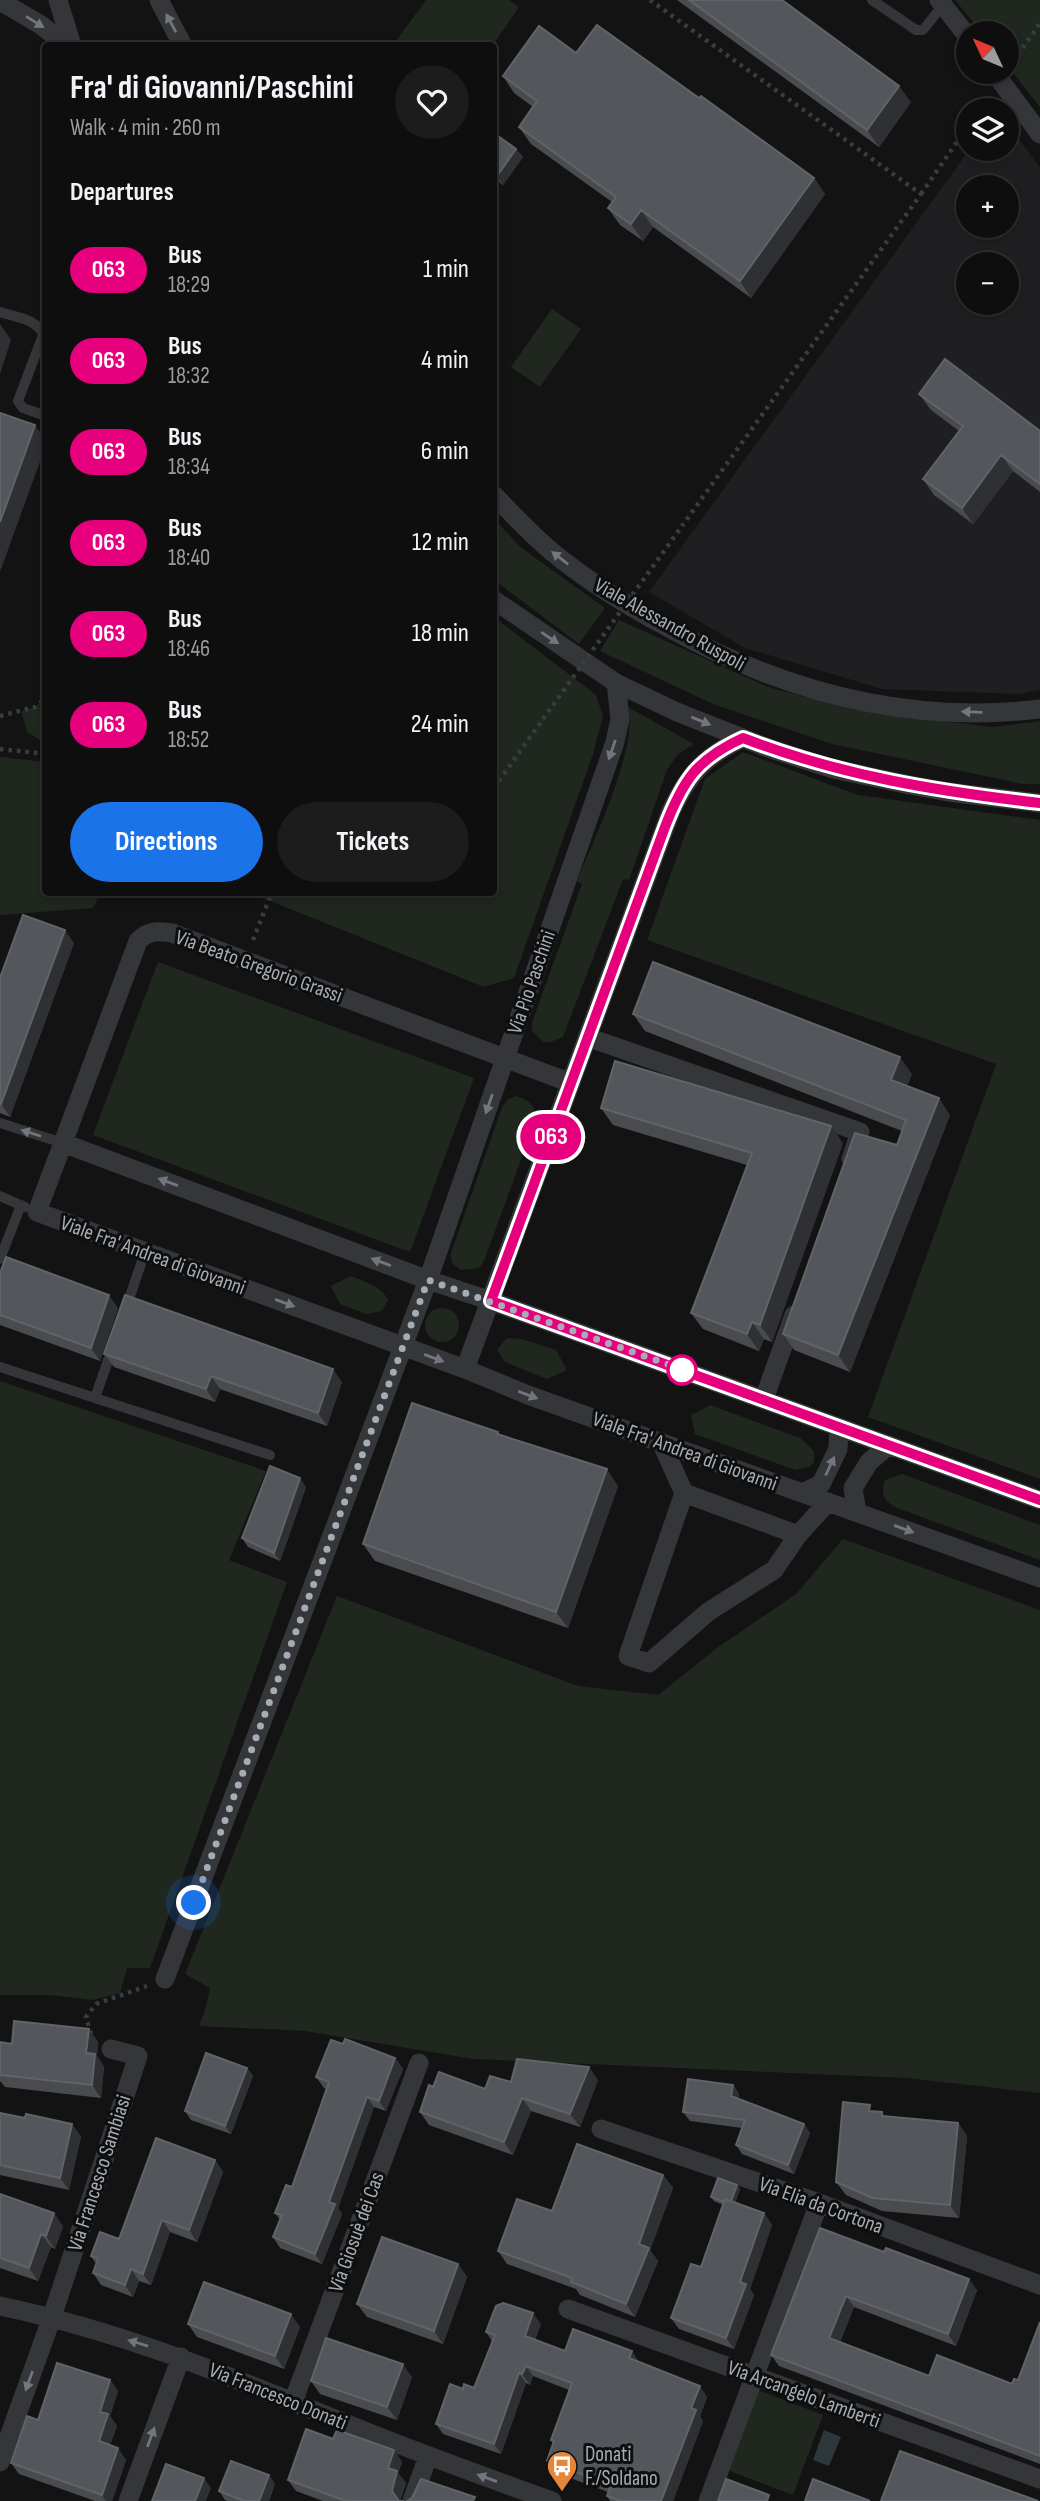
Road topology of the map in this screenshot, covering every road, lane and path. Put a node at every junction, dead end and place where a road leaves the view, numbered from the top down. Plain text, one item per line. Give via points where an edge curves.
1 (58, 0) edge
2 (159, 0) edge
3 (650, 0) edge
4 (872, 0) edge
5 (0, 1) edge
6 (941, 3) edge
7 (956, 22) edge
8 (1040, 23) edge
9 (64, 42) edge
10 (69, 42) edge
11 (181, 42) edge
12 (1019, 53) edge
13 (1003, 84) edge
14 (1040, 134) edge
15 (956, 143) edge
16 (921, 194) junction
17 (0, 312) edge
18 (42, 332) edge
19 (42, 338) edge
20 (42, 415) edge
21 (497, 498) edge
22 (497, 602) edge
23 (616, 683) junction
24 (42, 701) edge
25 (1040, 709) edge
26 (0, 716) edge
27 (743, 738) junction
28 (0, 749) edge
29 (42, 754) edge
30 (497, 784) edge
31 (1040, 803) edge
32 (270, 896) edge
33 (245, 960) junction
34 (587, 1037) junction
35 (504, 1058) junction
36 (571, 1083) junction
37 (0, 1123) edge
38 (63, 1143) junction
39 (846, 1170) edge
40 (0, 1196) edge
41 (29, 1209) junction
42 (145, 1252) junction
43 (0, 1259) edge
44 (428, 1280) junction
45 (801, 1298) edge
46 (491, 1301) junction
47 (124, 1313) edge
48 (116, 1337) edge
49 (403, 1347) junction
50 (0, 1367) edge
51 (465, 1369) junction
52 (95, 1398) junction
53 (764, 1399) junction
54 (839, 1427) junction
55 (661, 1442) junction
56 (889, 1445) junction
57 (270, 1455) dead end
58 (684, 1493) junction
59 (802, 1493) junction
60 (1040, 1500) edge
61 (828, 1502) junction
62 (857, 1513) junction
63 (799, 1535) junction
64 (1040, 1578) edge
65 (165, 1979) joint
66 (111, 2049) joint
67 (419, 2063) dead end
68 (601, 2129) dead end
69 (819, 2203) junction
70 (1040, 2285) edge
71 (0, 2306) edge
72 (569, 2309) dead end
73 (52, 2317) junction
74 (181, 2357) junction
75 (755, 2376) junction
76 (293, 2402) junction
77 (428, 2456) junction
78 (0, 2462) edge
79 (1040, 2479) edge
80 (128, 2501) edge
81 (412, 2501) edge
82 (552, 2501) edge
83 (708, 2501) edge

1 - 10 street
11 -> 2 street
3 - 16 path
4 - 6 lane via 916,30 923,30
5 -> 9 street
6 - 7 street
8 - 12 path
13 - 14 street
15 - 16 path
16 - 30 path, bridge
17 - 18 lane via 33,323
19 - 20 lane via 18,401 23,408
25 -> 21 street, Viale Alessandro Ruspoli via 966,712 880,705 770,677 689,639 594,583 545,546
22 -> 23 street
23 -> 27 street
23 -> 35 street, Via Pio Paschini via 620,719 615,742
24 - 26 path
27 - 31 street via 853,773 948,792
27 - 34 street via 704,761 676,801
28 - 29 path
32 - 33 path
33 - 35 street, Via Beato Gregorio Grassi
33 - 38 street, Via Beato Gregorio Grassi via 172,933 145,934 138,942
34 - 36 street
34 - 39 street via 860,1132
35 - 36 street, Via Beato Gregorio Grassi
35 -> 44 street, Via Pio Paschini
36 - 46 street
38 -> 37 lane
38 - 41 street, Viale Fra' Andrea di Giovanni
44 -> 38 street
40 - 41 lane
41 - 42 street, Viale Fra' Andrea di Giovanni
41 - 43 lane
42 - 47 lane
42 -> 49 street, Viale Fra' Andrea di Giovanni
44 - 46 street
44 - 49 street, Via Pio Paschini
45 - 53 street
46 - 51 street
46 - 53 street
48 - 52 lane
49 -> 51 street, Viale Fra' Andrea di Giovanni
49 - 65 street, Via Pio Paschini
50 - 52 lane
51 -> 55 street, Viale Fra' Andrea di Giovanni
52 - 57 lane
53 - 54 street
54 - 56 street
59 -> 54 street via 821,1484 838,1449
55 - 58 street
55 - 59 street, Viale Fra' Andrea di Giovanni
56 - 60 street
56 - 62 street via 869,1462 853,1488
58 - 63 street
58 - 63 street via 628,1656 649,1663 708,1612 774,1570
59 - 61 street, Viale Fra' Andrea di Giovanni
61 - 62 street, Viale Fra' Andrea di Giovanni
61 - 63 street
62 -> 64 street, Viale Fra' Andrea di Giovanni
65 - 66 path via 96,2004 86,2017 92,2037
66 - 73 street, Via Francesco Sambiasi via 138,2056
67 - 76 street, Via Giosuè dei Cas
68 - 69 street, Via Elia da Cortona
69 - 70 street, Via Elia da Cortona
69 - 75 street
71 - 73 street, Via Francesco Donati
72 - 75 street, Via Arcangelo Lamberti
74 -> 73 street, Via Francesco Donati
73 -> 78 street
74 - 76 street, Via Francesco Donati
80 -> 74 street
75 - 79 street, Via Arcangelo Lamberti
75 - 83 street
76 - 77 street, Via Francesco Donati
77 - 81 street
82 -> 77 street, Via Francesco Donati

